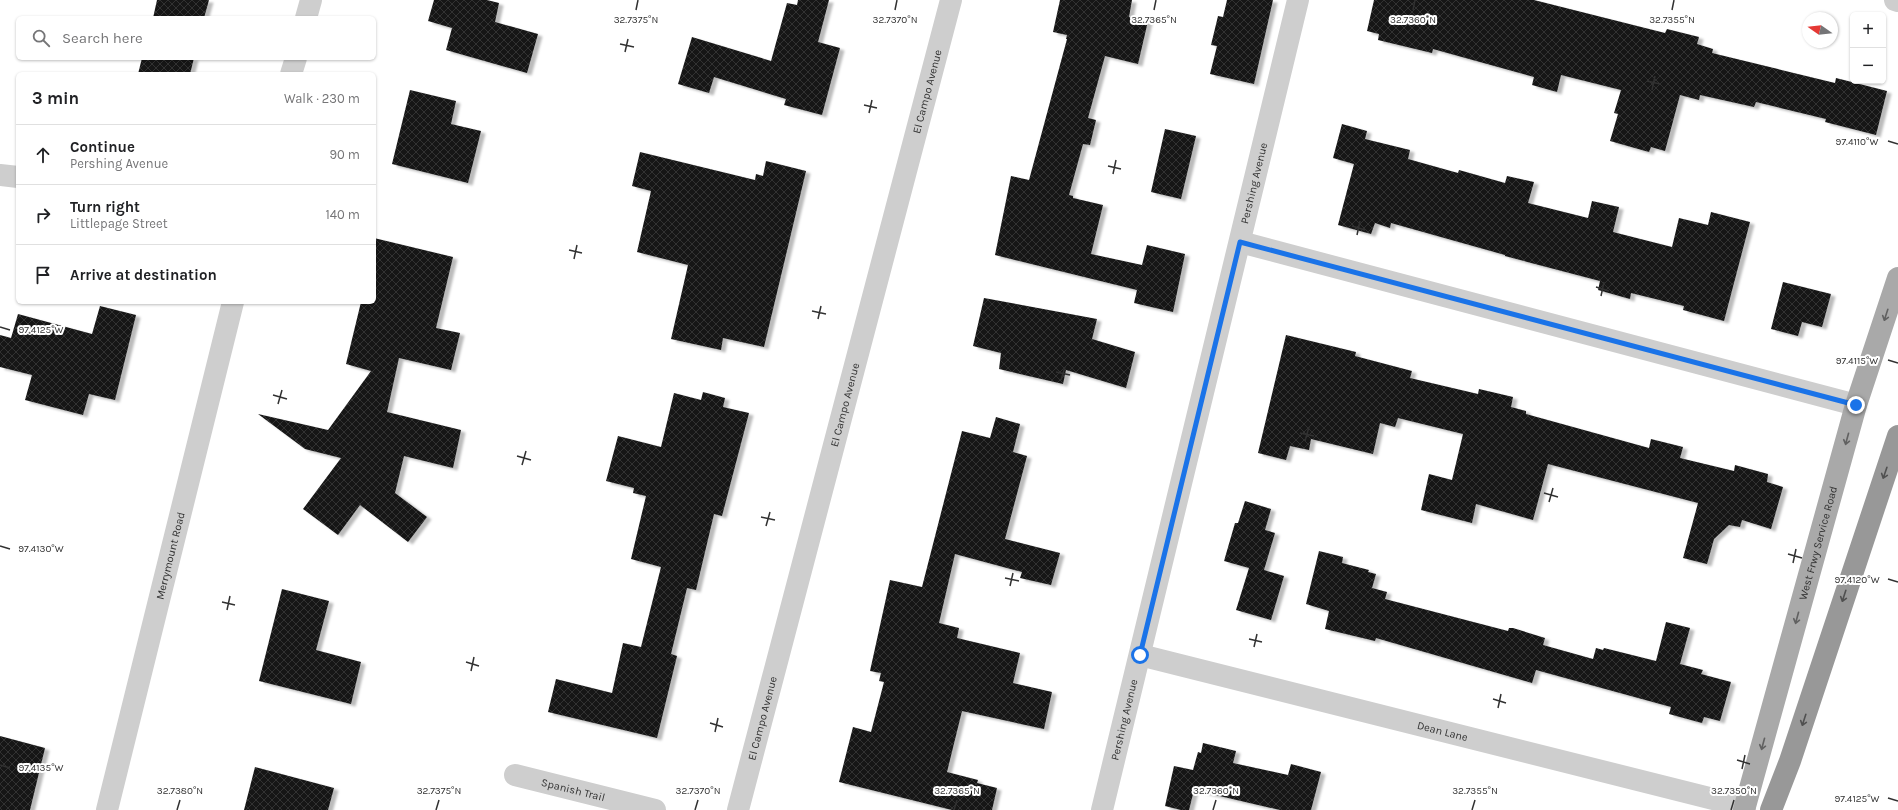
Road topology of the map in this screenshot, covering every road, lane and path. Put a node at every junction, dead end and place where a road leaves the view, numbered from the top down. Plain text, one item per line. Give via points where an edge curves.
1 (311, 0) edge
2 (951, 0) edge
3 (1298, 0) edge
4 (1895, 0) edge
5 (1898, 1) edge
6 (307, 16) edge
7 (295, 60) edge
8 (292, 72) edge
9 (0, 175) edge
10 (16, 177) edge
11 (1240, 242) junction
12 (1898, 278) edge
13 (233, 304) edge
14 (1856, 405) junction
15 (1898, 436) edge
16 (1140, 655) junction
17 (515, 775) dead end
18 (1745, 809) edge
19 (107, 810) edge
20 (655, 810) edge
21 (738, 810) edge
22 (1102, 810) edge
23 (1771, 810) edge

1 - 6 street
2 - 21 street, El Campo Avenue
3 - 11 street, Pershing Avenue
4 - 5 street
7 - 8 street
9 - 10 street
11 - 14 street
11 - 16 street, Pershing Avenue
12 -> 14 main road, West Frwy Service Road
13 - 19 street, Merrymount Road
14 -> 18 main road, West Frwy Service Road
15 -> 23 highway via 1790,761
16 - 18 street, Dean Lane
16 - 22 street, Pershing Avenue
17 - 20 street, Spanish Trail

